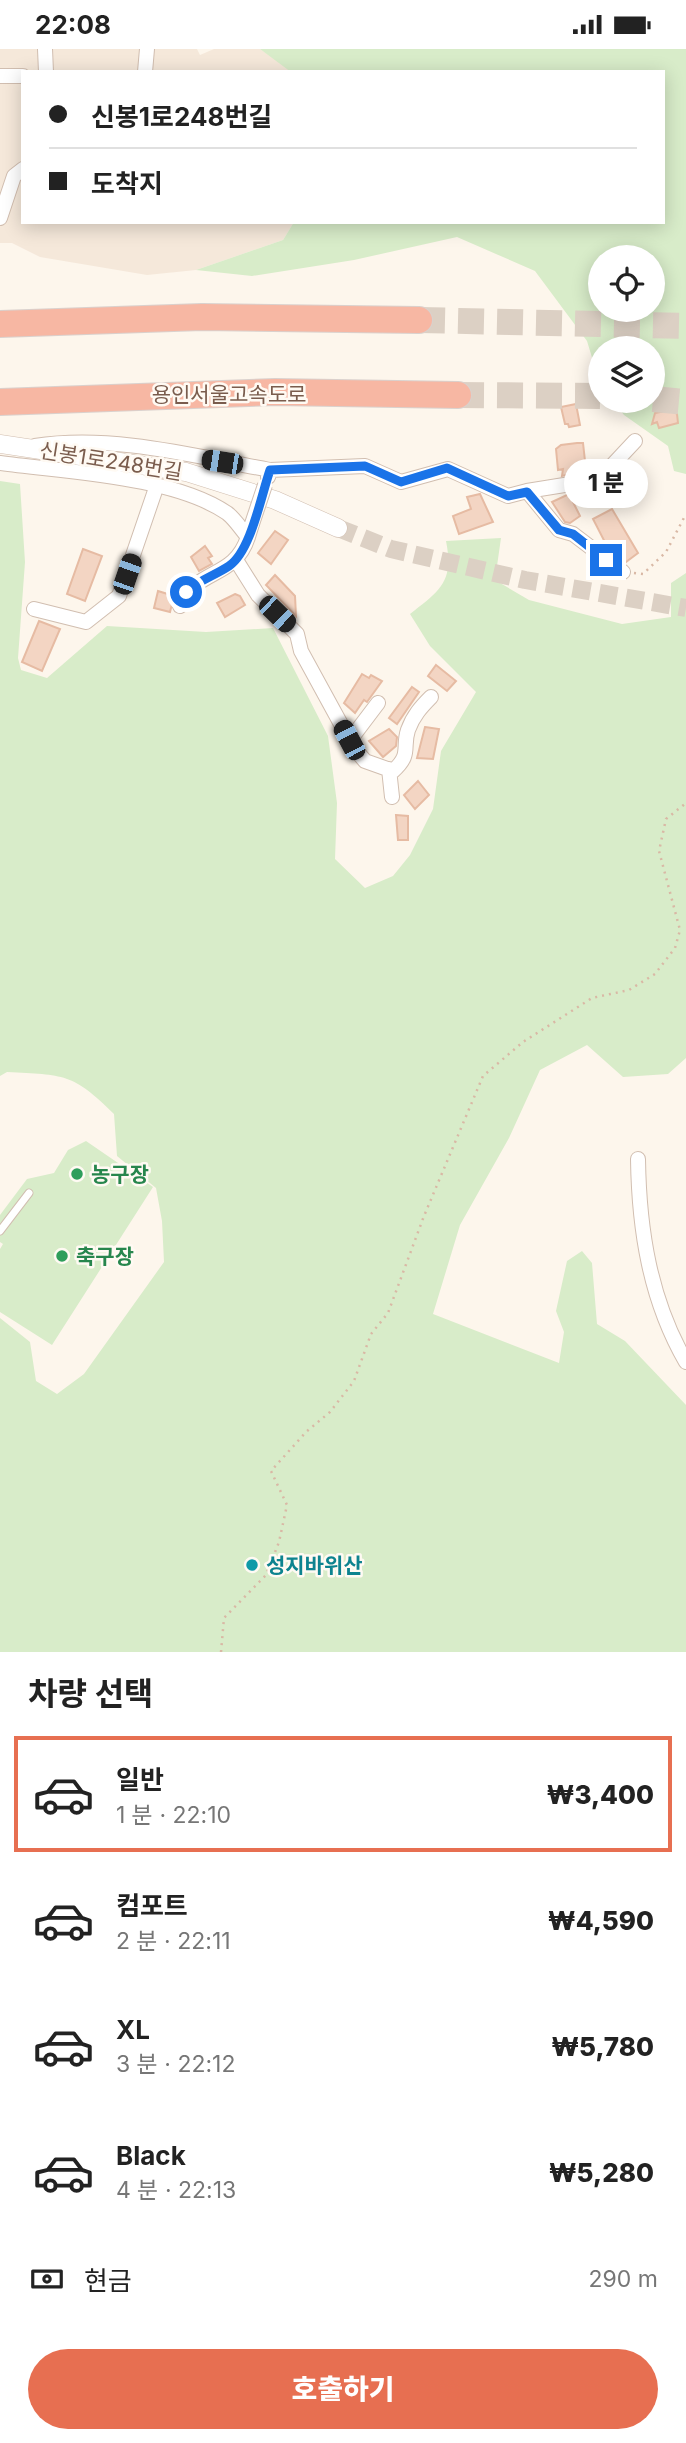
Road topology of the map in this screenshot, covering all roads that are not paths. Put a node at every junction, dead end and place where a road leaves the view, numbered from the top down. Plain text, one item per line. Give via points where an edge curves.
1 (45, 49) edge
2 (147, 49) edge
3 (46, 70) edge
4 (145, 70) edge
5 (0, 76) edge
6 (21, 76) edge
7 (21, 171) edge
8 (0, 218) edge
9 (419, 320) tunnel mouth
10 (0, 324) edge
11 (458, 395) tunnel mouth
12 (0, 402) edge
13 (635, 441) dead end
14 (0, 444) edge
15 (24, 448) junction
16 (0, 463) edge
17 (270, 470) junction
18 (157, 485) junction
19 (527, 492) junction
20 (338, 529) tunnel mouth
21 (250, 531) junction
22 (236, 560) junction
23 (623, 572) road end
24 (180, 606) dead end
25 (34, 609) dead end
26 (431, 697) dead end
27 (378, 703) dead end
28 (349, 740) junction
29 (391, 770) junction
30 (392, 797) dead end
31 (638, 1159) dead end
32 (29, 1193) dead end
33 (0, 1231) edge
34 (686, 1362) edge

1 - 3 street
2 - 4 street
5 - 6 street
7 - 8 street via 14,176
9 - 10 highway via 152,319
11 - 12 highway, 용인서울고속도로 via 275,392
13 - 19 street via 606,472 583,482
14 - 15 street, 신봉1로248번길
15 - 17 street via 72,440
15 - 20 street, 신봉1로248번길 via 186,473 275,500
16 - 18 street
17 - 19 street via 365,466 401,482 447,468 508,496
17 - 21 street, bridge
18 - 21 street via 212,504
18 - 25 street via 119,596 86,622
19 - 23 street via 559,530 573,534
21 - 22 street
22 - 24 street via 195,583
22 - 28 street via 258,595 297,634
26 - 29 street via 417,711 407,733 403,762
27 - 28 street
28 - 29 street via 365,761
29 - 30 street
31 - 34 street via 655,1294 668,1331
32 - 33 lane

